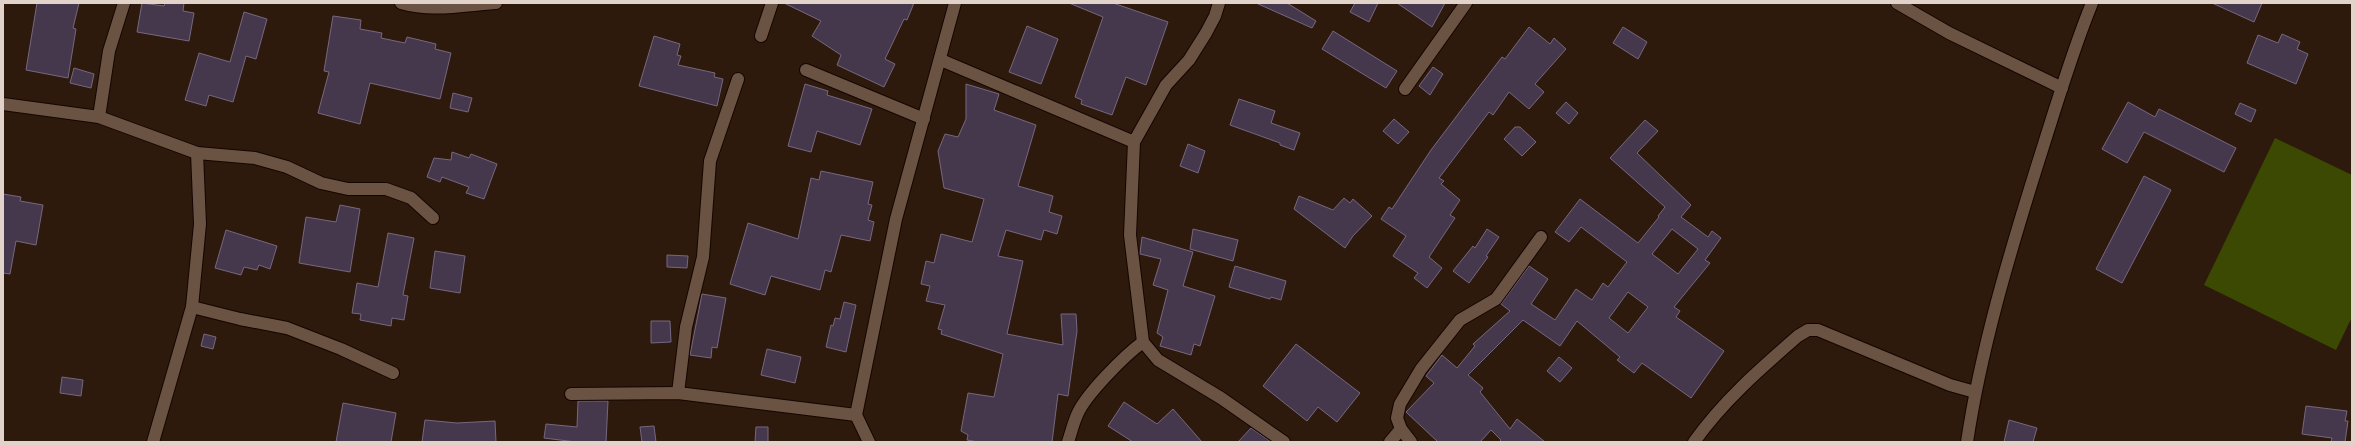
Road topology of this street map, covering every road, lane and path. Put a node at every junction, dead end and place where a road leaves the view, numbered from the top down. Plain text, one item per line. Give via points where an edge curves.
1 (124, 3) edge
2 (401, 3) edge
3 (496, 3) edge
4 (772, 3) edge
5 (955, 3) edge
6 (1219, 3) edge
7 (1466, 3) edge
8 (1897, 3) edge
9 (2092, 3) edge
10 (761, 36) dead end
11 (941, 60) junction
12 (806, 70) dead end
13 (738, 79) dead end
14 (2062, 88) junction
15 (1405, 89) dead end
16 (3, 104) edge
17 (99, 117) junction
18 (924, 119) junction
19 (1134, 142) junction
20 (197, 153) junction
21 (433, 218) dead end
22 (1541, 237) dead end
23 (192, 307) junction
24 (1143, 342) junction
25 (393, 373) dead end
26 (1974, 392) junction
27 (678, 393) junction
28 (572, 394) dead end
29 (856, 415) junction
30 (1401, 429) junction
31 (153, 442) edge
32 (869, 442) edge
33 (1068, 442) edge
34 (1284, 442) edge
35 (1390, 442) edge
36 (1411, 442) edge
37 (1694, 442) edge
38 (1967, 442) edge

1 - 17 street via 109,51
2 - 3 street via 412,6 448,7
4 - 10 street
5 - 11 street
6 - 19 street via 1206,33 1189,60 1166,85
7 - 15 street
8 - 14 street via 1949,33
9 - 14 street via 2075,43
11 - 18 street
11 - 19 street
12 - 18 street
13 - 27 street via 710,160 703,257 686,327
14 - 26 street via 2003,276
16 - 17 street
17 - 20 street
18 - 29 street via 896,219
19 - 24 street via 1130,235
20 - 21 street via 255,158 288,167 321,183 348,189 386,189 412,198
20 - 23 street via 200,224
22 - 30 street via 1496,299 1460,320 1421,369 1400,404 1398,418
23 - 25 street via 287,328
23 - 31 street
24 - 33 street via 1128,353 1086,402 1077,414
24 - 34 street via 1158,360 1221,398
26 - 37 street via 1943,382 1818,330 1808,330 1745,382 1711,418
26 - 38 street
27 - 28 street
27 - 29 street
29 - 32 street
30 - 35 street
30 - 36 street

